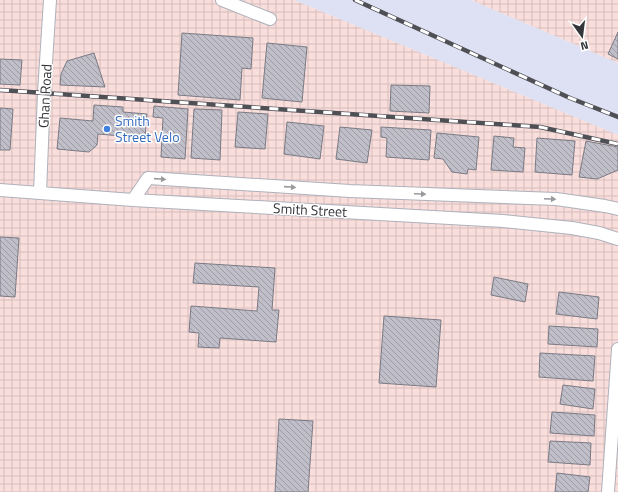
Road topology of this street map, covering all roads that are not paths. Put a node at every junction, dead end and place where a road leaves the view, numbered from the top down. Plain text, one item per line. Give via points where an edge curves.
1 (50, 0) edge
2 (222, 0) edge
3 (270, 19) dead end
4 (0, 190) edge
5 (40, 193) junction
6 (133, 200) junction
7 (618, 209) edge
8 (618, 239) edge
9 (618, 349) edge
10 (608, 492) edge

1 - 5 street, Ghan Road
2 - 3 street
4 - 5 street, Smith Street
5 - 6 street, Smith Street
6 -> 7 street via 148,178 350,191 556,200
6 - 8 street, Smith Street via 511,222 572,228
9 - 10 street

